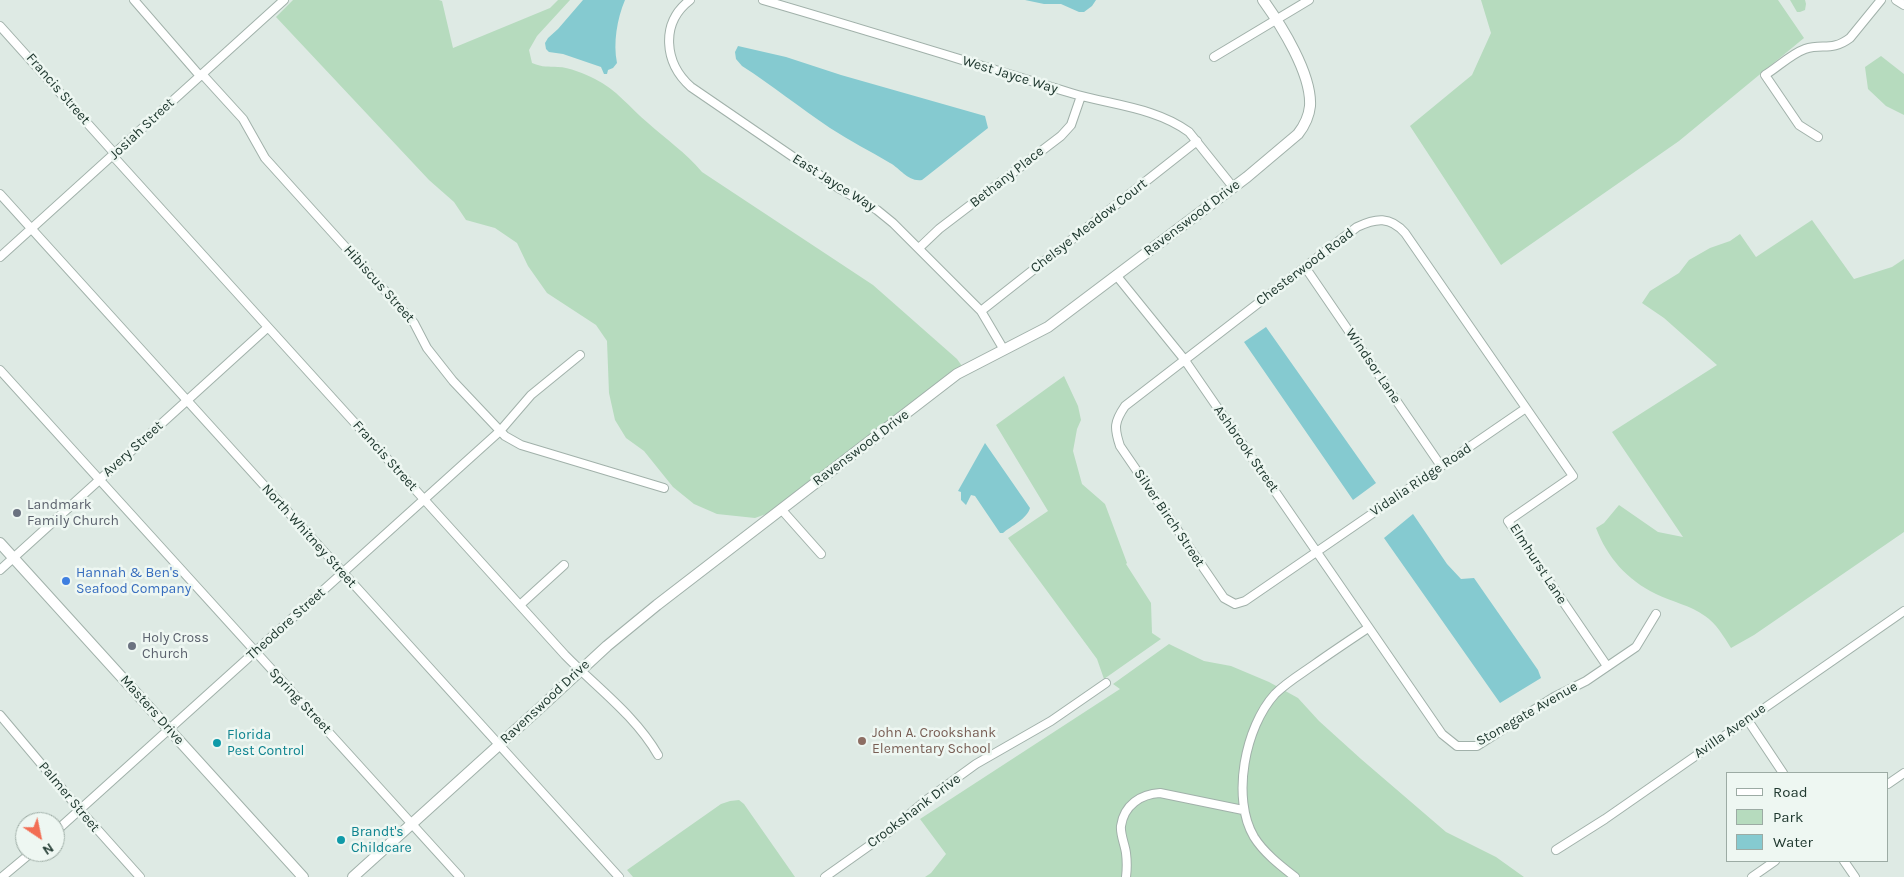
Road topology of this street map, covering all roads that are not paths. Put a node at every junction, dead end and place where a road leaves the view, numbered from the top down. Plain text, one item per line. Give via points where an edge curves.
1 (134, 0) edge
2 (284, 0) edge
3 (690, 0) edge
4 (763, 0) edge
5 (1263, 0) edge
6 (1309, 0) edge
7 (1881, 0) edge
8 (1896, 0) edge
9 (1904, 5) edge
10 (1276, 20) junction
11 (0, 26) edge
12 (1214, 57) dead end
13 (201, 75) junction
14 (1081, 96) junction
15 (1818, 137) dead end
16 (1197, 141) junction
17 (114, 155) junction
18 (1233, 187) junction
19 (0, 194) edge
20 (31, 228) junction
21 (919, 248) junction
22 (0, 257) edge
23 (1305, 267) junction
24 (1116, 275) junction
25 (981, 311) junction
26 (267, 328) junction
27 (1004, 350) junction
28 (580, 355) dead end
29 (1184, 359) junction
30 (0, 370) edge
31 (187, 401) junction
32 (1526, 408) junction
33 (500, 431) junction
34 (1441, 466) junction
35 (99, 480) junction
36 (664, 488) dead end
37 (424, 499) junction
38 (781, 509) junction
39 (0, 543) edge
40 (1316, 552) junction
41 (821, 554) dead end
42 (14, 558) junction
43 (564, 565) dead end
44 (0, 570) edge
45 (342, 573) junction
46 (520, 605) junction
47 (1904, 611) edge
48 (1656, 614) dead end
49 (1368, 628) junction
50 (255, 652) junction
51 (1607, 666) junction
52 (580, 670) junction
53 (1106, 683) dead end
54 (0, 715) edge
55 (1746, 719) junction
56 (170, 730) junction
57 (499, 745) junction
58 (658, 754) dead end
59 (1782, 772) edge
60 (1904, 772) edge
61 (1889, 783) edge
62 (80, 810) junction
63 (1243, 810) junction
64 (65, 823) edge
65 (410, 824) junction
66 (1556, 850) dead end
67 (20, 862) edge
68 (1774, 862) edge
69 (1845, 862) edge
70 (2, 877) edge
71 (140, 877) edge
72 (303, 877) edge
73 (353, 877) edge
74 (460, 877) edge
75 (619, 877) edge
76 (825, 877) edge
77 (1126, 877) edge
78 (1295, 877) edge
79 (1752, 877) edge
80 (1855, 877) edge

1 - 13 street, Hibiscus Street
2 - 13 street, Josiah Street
3 - 21 street, East Jayce Way via 675,17 669,32 674,65 680,77 840,189 878,210
4 - 14 street, West Jayce Way
5 - 10 street, Ravenswood Drive
6 - 10 street
7 - 15 street via 1843,43 1828,48 1805,49 1765,75 1800,125
8 - 9 street
10 - 12 street
10 - 18 street, Ravenswood Drive via 1305,77 1310,96 1309,112 1298,134
11 - 17 street, Francis Street
13 - 17 street, Josiah Street
13 - 33 street, Hibiscus Street via 243,119 265,158 414,323 439,365
14 - 16 street, West Jayce Way via 1154,114 1180,126
14 - 21 street, Bethany Place via 1072,125 1061,136
16 - 18 street, West Jayce Way
16 - 25 street, Chelsye Meadow Court
17 - 20 street, Josiah Street
17 - 26 street, Francis Street
18 - 24 street, Ravenswood Drive
19 - 20 street, North Whitney Street
20 - 22 street, Josiah Street
20 - 31 street, North Whitney Street
21 - 25 street, East Jayce Way
23 - 29 street, Chesterwood Road
23 - 32 street, Chesterwood Road via 1357,227 1385,220 1399,226
23 - 34 street, Windsor Lane
24 - 27 street, Ravenswood Drive via 1048,327
24 - 29 street, Ashbrook Street
25 - 27 street, East Jayce Way
26 - 31 street, Avery Street
26 - 37 street, Francis Street
27 - 38 street, Ravenswood Drive via 957,374
28 - 33 street, Theodore Street via 531,395
29 - 40 street, Ashbrook Street
29 - 40 street, Silver Birch Street via 1125,406 1117,417 1115,429 1120,446 1229,602 1245,601
30 - 35 street, Spring Street
31 - 35 street, Avery Street
31 - 45 street, North Whitney Street
32 - 34 street, Vidalia Ridge Road
32 - 51 street, Elmhurst Lane via 1574,476 1508,521
33 - 36 street, Hibiscus Street via 520,445
33 - 37 street, Theodore Street
34 - 40 street, Vidalia Ridge Road
35 - 42 street, Avery Street
35 - 50 street, Spring Street
37 - 45 street, Theodore Street
37 - 46 street, Francis Street
38 - 41 street
38 - 52 street, Ravenswood Drive
39 - 42 street, Masters Drive
40 - 49 street, Ashbrook Street
42 - 44 street, Avery Street
42 - 56 street, Masters Drive
43 - 46 street
45 - 50 street, Theodore Street
45 - 57 street, North Whitney Street
46 - 52 street, Francis Street
47 - 55 street, Avilla Avenue
48 - 51 street, Stonegate Avenue via 1636,647
49 - 51 street, Stonegate Avenue via 1442,734 1457,746 1478,746
49 - 63 street via 1283,687 1261,713 1252,733 1242,784
50 - 56 street, Theodore Street
50 - 65 street, Spring Street
52 - 57 street, Ravenswood Drive
52 - 58 street, Francis Street via 627,714
53 - 76 street, Crookshank Drive via 1051,721 976,764 925,801 890,832
54 - 62 street, Palmer Street
55 - 59 street
55 - 66 street, Avilla Avenue
56 - 62 street, Theodore Street
56 - 72 street, Masters Drive
57 - 65 street, Ravenswood Drive
57 - 75 street, North Whitney Street
60 - 61 street
62 - 64 street, Theodore Street
62 - 71 street, Palmer Street
63 - 77 street via 1160,793 1141,797 1129,806 1120,826 1126,854
63 - 78 street via 1255,838
65 - 73 street, Ravenswood Drive
65 - 74 street, Spring Street
67 - 70 street
68 - 79 street
69 - 80 street

